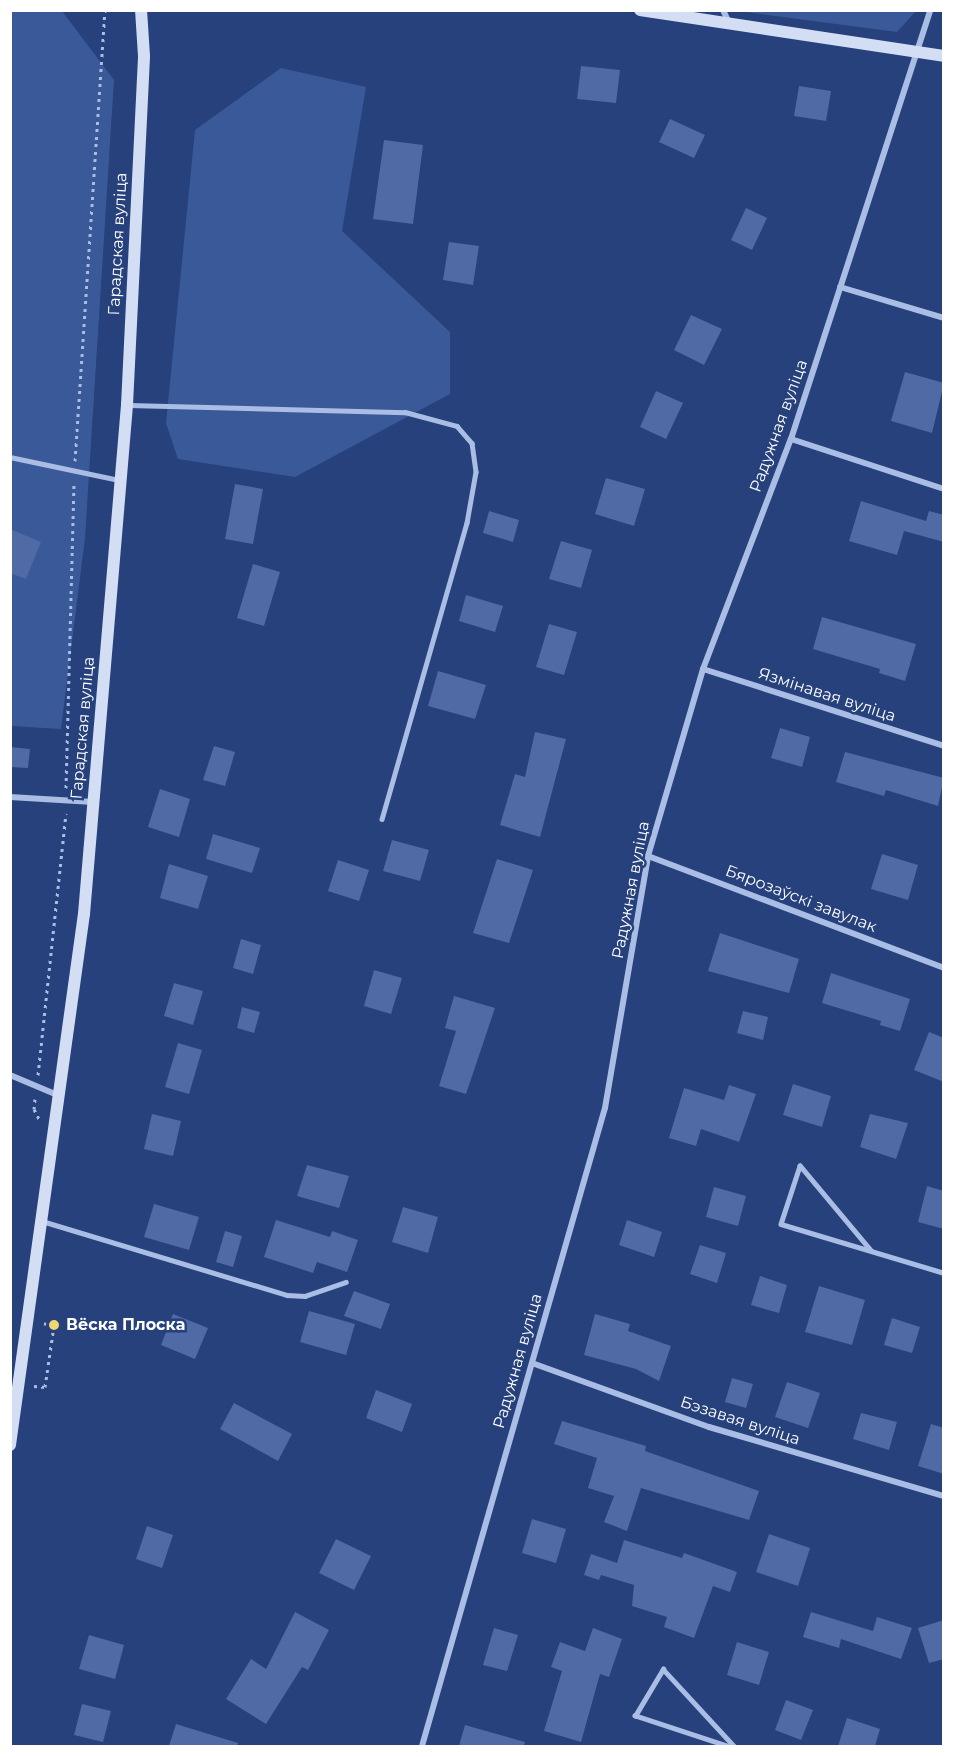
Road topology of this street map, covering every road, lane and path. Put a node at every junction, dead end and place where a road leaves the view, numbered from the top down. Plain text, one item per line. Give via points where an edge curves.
1 (105, 10) edge
2 (141, 10) edge
3 (640, 10) edge
4 (723, 10) edge
5 (930, 10) edge
6 (660, 11) edge
7 (729, 23) junction
8 (915, 52) junction
9 (944, 56) edge
10 (840, 287) junction
11 (944, 318) edge
12 (127, 405) junction
13 (791, 439) junction
14 (10, 457) edge
15 (74, 472) junction
16 (120, 481) junction
17 (944, 489) edge
18 (703, 669) junction
19 (944, 746) edge
20 (10, 796) edge
21 (66, 800) junction
22 (93, 802) junction
23 (382, 819) dead end
24 (648, 856) junction
25 (944, 968) edge
26 (10, 1075) edge
27 (37, 1086) junction
28 (60, 1096) junction
29 (42, 1125) dead end
30 (42, 1221) junction
31 (871, 1251) junction
32 (944, 1273) edge
33 (346, 1282) dead end
34 (54, 1325) dead end
35 (532, 1363) junction
36 (19, 1384) junction
37 (10, 1445) edge
38 (944, 1496) edge
39 (422, 1746) edge
40 (727, 1746) edge
41 (734, 1746) edge

1 - 15 path
2 - 12 main road, Гарадская вуліца via 144,56
3 - 6 main road
4 - 7 street
5 - 8 street, Радужная вуліца
6 - 7 main road
7 - 8 main road
8 - 9 main road
8 - 10 street, Радужная вуліца
10 - 11 street
10 - 13 street, Радужная вуліца
12 - 16 main road, Гарадская вуліца
12 - 23 lane via 405,412 457,426 472,443 476,472 469,513
13 - 17 street
13 - 18 street, Радужная вуліца
14 - 15 lane
15 - 16 lane
15 - 21 path
16 - 22 main road, Гарадская вуліца
18 - 19 street, Язмінавая вуліца
18 - 24 street, Радужная вуліца
20 - 21 street
21 - 22 street
21 - 27 path via 66,834
22 - 28 main road, Гарадская вуліца via 84,914
24 - 25 street, Бярозаўскі завулак
24 - 35 street, Радужная вуліца via 605,1108
26 - 27 street
27 - 28 street
27 - 29 path via 34,1109
28 - 30 main road, Гарадская вуліца
30 - 33 lane via 287,1295 306,1296
30 - 36 main road, Гарадская вуліца
31 - 31 lane via 781,1224 800,1166 821,1191
31 - 32 lane
34 - 36 path via 45,1388
35 - 38 street, Бэзавая вуліца via 710,1427
35 - 39 street, Радужная вуліца
36 - 37 main road, Гарадская вуліца
40 - 41 lane via 634,1716 663,1669

